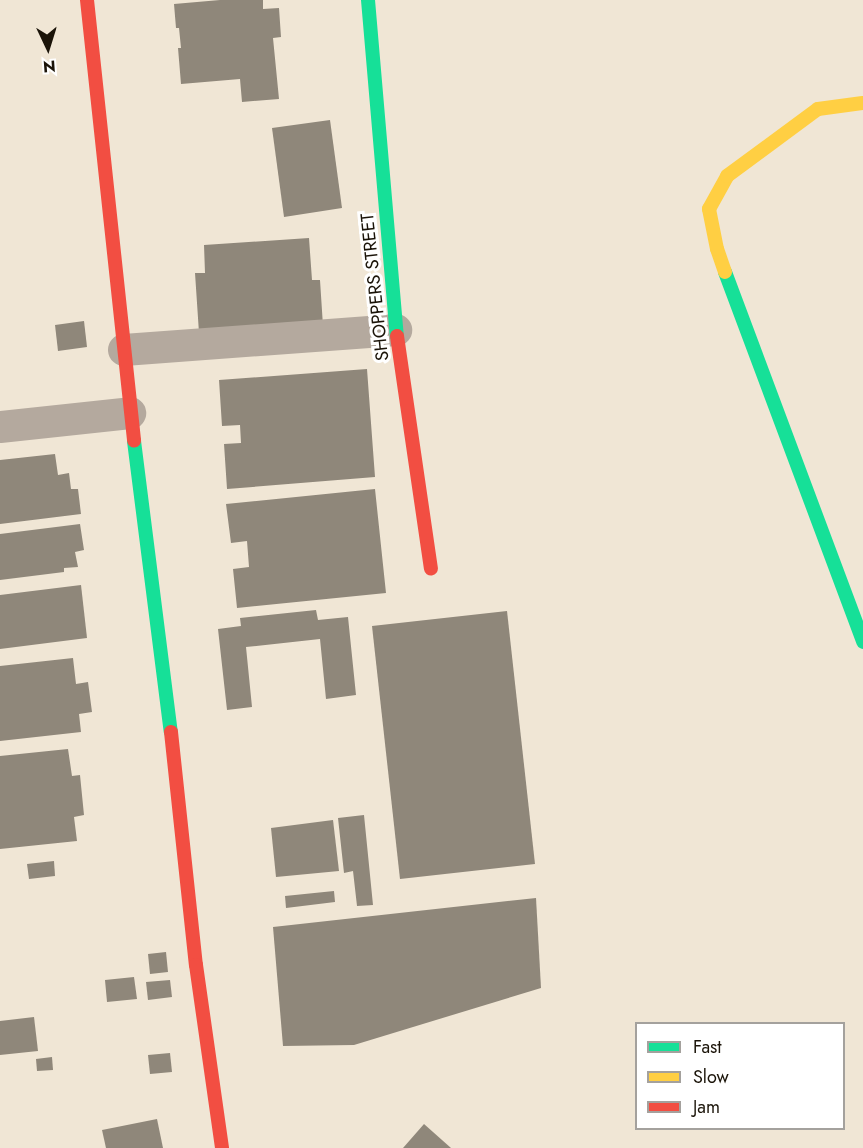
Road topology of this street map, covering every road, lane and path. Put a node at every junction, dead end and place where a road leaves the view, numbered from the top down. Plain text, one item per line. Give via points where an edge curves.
1 (87, 0) edge
2 (368, 0) edge
3 (863, 103) edge
4 (396, 330) junction
5 (124, 350) junction
6 (130, 413) junction
7 (0, 427) edge
8 (431, 569) dead end
9 (863, 642) edge
10 (222, 1148) edge

1 - 5 street
2 - 4 street, SHOPPERS STREET
3 - 9 street via 818,109 727,176 709,209 717,249
4 - 5 street
4 - 8 street, SHOPPERS STREET
5 - 6 street
6 - 7 street
6 - 10 street via 170,720 196,965

